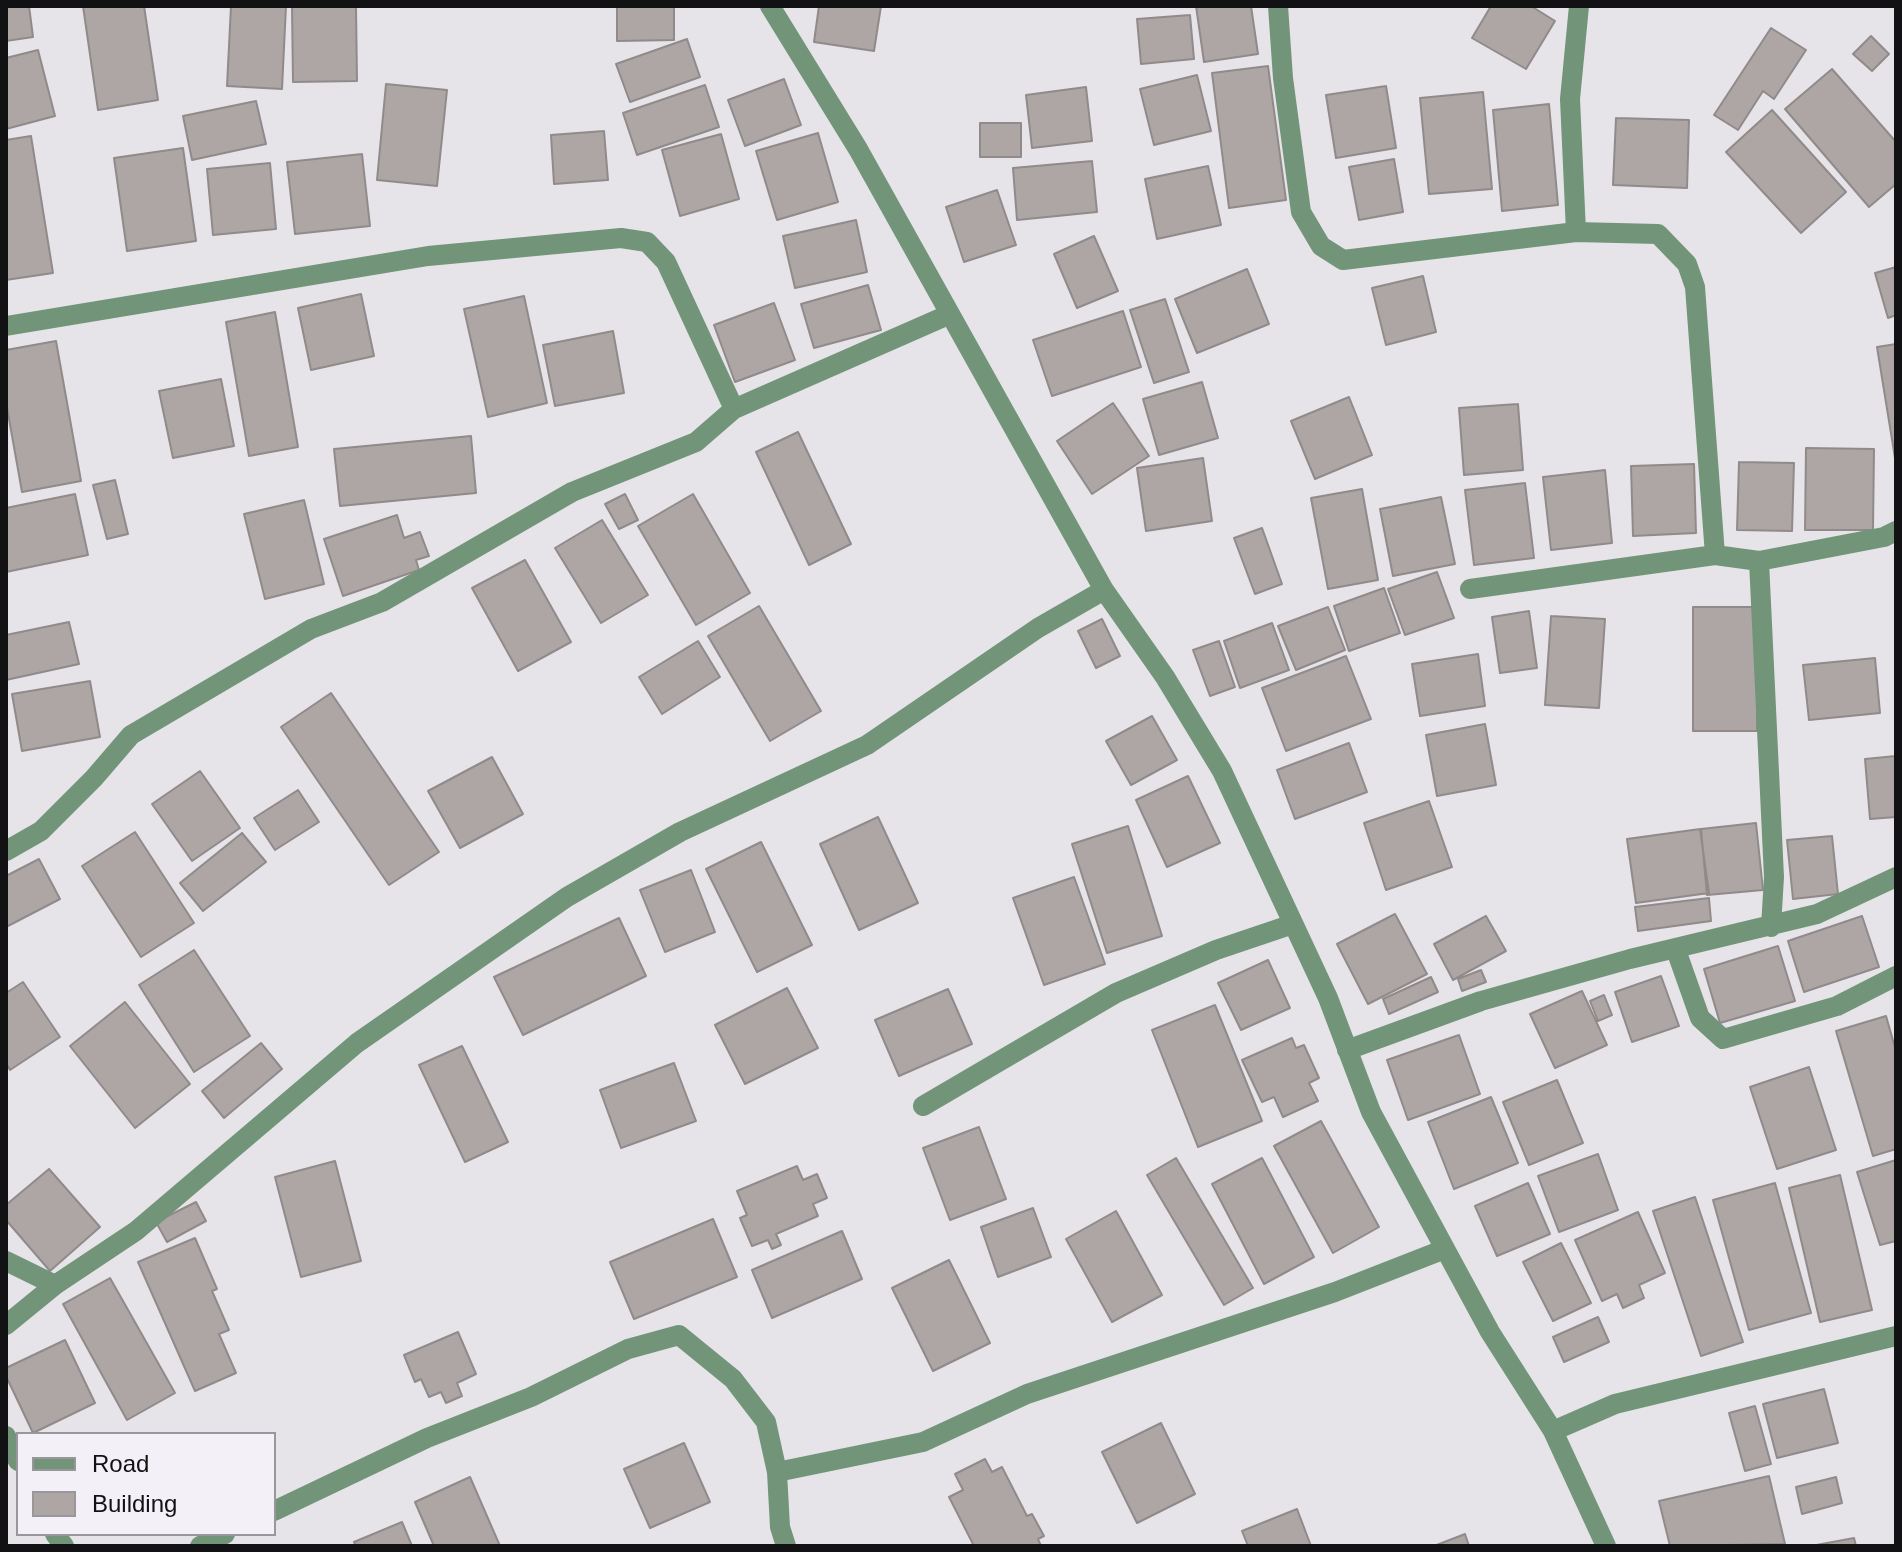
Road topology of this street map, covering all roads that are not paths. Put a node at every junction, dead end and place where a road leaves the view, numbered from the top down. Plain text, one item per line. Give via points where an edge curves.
1 (770, 6) edge
2 (1278, 6) edge
3 (1579, 6) edge
4 (1576, 232) junction
5 (948, 315) junction
6 (6, 326) edge
7 (734, 409) junction
8 (1896, 531) edge
9 (1715, 555) junction
10 (1759, 561) junction
11 (1470, 589) dead end
12 (1104, 590) junction
13 (6, 851) edge
14 (1896, 877) edge
15 (1293, 924) junction
16 (1771, 927) junction
17 (1676, 950) junction
18 (1896, 976) edge
19 (1347, 1050) junction
20 (923, 1106) dead end
21 (1445, 1249) junction
22 (6, 1261) edge
23 (55, 1285) junction
24 (6, 1325) edge
25 (1896, 1336) edge
26 (1553, 1431) junction
27 (6, 1436) edge
28 (16, 1457) edge
29 (777, 1472) junction
30 (276, 1510) edge
31 (221, 1536) edge
32 (200, 1546) edge
33 (786, 1546) edge
34 (1606, 1546) edge

1 - 5 street via 858,149
2 - 4 street via 1301,212 1321,246 1343,260
3 - 4 street via 1570,99
4 - 9 street via 1658,234 1687,264 1700,332
5 - 7 street
5 - 12 street
6 - 7 street via 428,256 621,238 647,242 666,262
7 - 13 street via 696,442 572,492 382,602 311,629 131,735 41,831
8 - 10 street
9 - 10 street
9 - 11 street
10 - 16 street via 1774,877
12 - 15 street via 1222,771
12 - 23 street via 1038,628 867,745 693,826 567,897 357,1043 136,1231
14 - 16 street via 1817,914
15 - 19 street
15 - 20 street via 1116,993
16 - 17 street
17 - 18 street via 1700,1018 1723,1039 1837,1006
17 - 19 street via 1481,1001
19 - 21 street via 1371,1112
21 - 26 street
21 - 29 street via 1335,1292 1027,1394 923,1442
22 - 23 street
23 - 24 street
25 - 26 street via 1615,1404
26 - 34 street
27 - 28 street
29 - 30 street via 766,1422 733,1379 679,1335 628,1349
29 - 33 street
31 - 32 street

